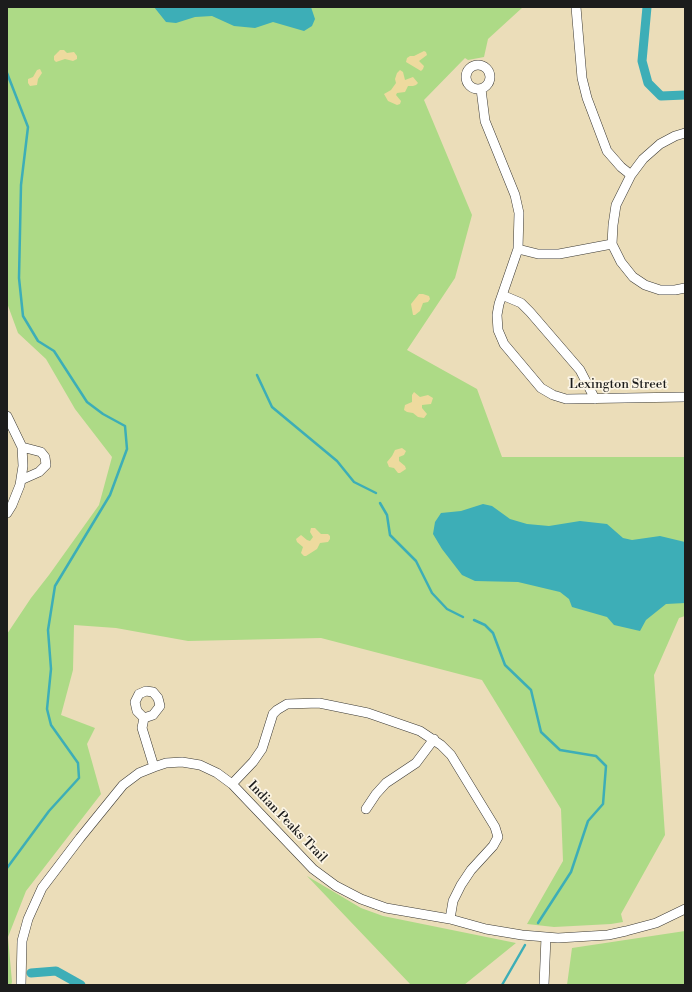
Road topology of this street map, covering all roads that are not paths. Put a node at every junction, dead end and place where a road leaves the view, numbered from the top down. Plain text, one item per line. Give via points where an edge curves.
1 (576, 7) edge
2 (481, 89) dead end
3 (685, 133) edge
4 (631, 175) junction
5 (612, 244) junction
6 (518, 250) junction
7 (685, 288) edge
8 (502, 295) junction
9 (685, 397) edge
10 (595, 398) junction
11 (7, 416) edge
12 (22, 447) junction
13 (21, 480) junction
14 (7, 513) edge
15 (144, 718) dead end
16 (434, 739) junction
17 (154, 767) junction
18 (232, 784) junction
19 (366, 809) dead end
20 (685, 909) edge
21 (450, 919) junction
22 (546, 937) junction
23 (20, 985) edge
24 (544, 985) edge

1 - 4 street via 582,78 587,98 608,150
2 - 6 street, Lexington Street via 485,121 515,195 519,213
3 - 4 street via 660,144 643,159
4 - 5 street via 616,205
5 - 6 street via 559,254 538,254
5 - 7 street via 621,262 633,277 645,285 660,290
6 - 8 street, Lexington Street
8 - 10 street via 521,303 530,312 580,370
8 - 10 street, Lexington Street via 497,315 498,330 504,344 541,388 566,399
9 - 10 street, Lexington Street
11 - 12 street
12 - 13 street
12 - 13 street via 41,452 46,465 39,472
13 - 14 street
15 - 17 street via 142,728
16 - 18 street via 420,730 368,713 319,703 287,704 273,714 262,750
16 - 19 street via 416,763 386,782
16 - 21 street via 451,755 495,827 498,837 460,885 453,901
17 - 18 street, Indian Peaks Trail via 182,762 200,765
17 - 23 street, Indian Peaks Trail via 139,773 123,785 42,888 28,919 22,941
18 - 21 street, Indian Peaks Trail via 313,869 336,886 386,908
20 - 22 street, Indian Peaks Trail via 656,923 626,932 577,938
21 - 22 street, Indian Peaks Trail via 486,929
22 - 24 street

